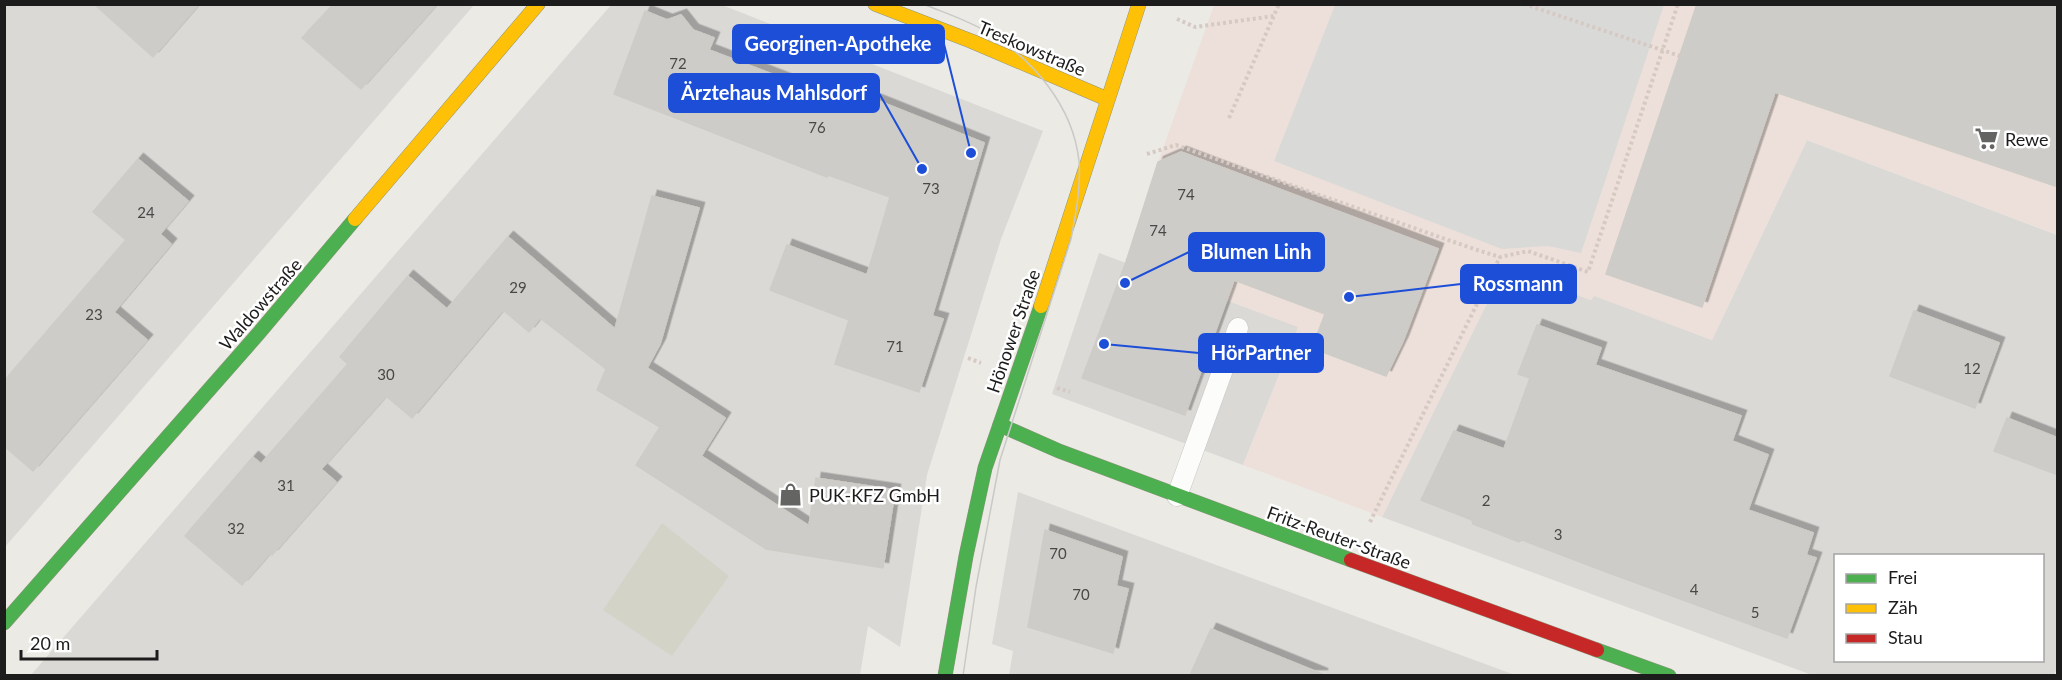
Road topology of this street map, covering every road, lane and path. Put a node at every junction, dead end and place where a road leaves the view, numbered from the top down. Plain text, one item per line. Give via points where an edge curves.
1 (538, 4) edge
2 (875, 4) edge
3 (1139, 4) edge
4 (1279, 4) edge
5 (1524, 4) edge
6 (1678, 4) edge
7 (1274, 16) junction
8 (1195, 27) dead end
9 (1663, 51) junction
10 (1680, 56) dead end
11 (1107, 99) junction
12 (1230, 118) dead end
13 (1147, 154) dead end
14 (1500, 257) junction
15 (1238, 328) dead end
16 (1000, 425) junction
17 (1177, 496) junction
18 (1370, 522) dead end
19 (4, 622) edge
20 (945, 675) edge
21 (1669, 675) edge

1 - 19 street, Waldowstraße via 258,334
2 - 11 street, Treskowstraße
3 - 11 street, Hönower Straße
4 - 7 path
5 - 9 path
6 - 9 path
7 - 8 path
7 - 12 path
9 - 10 path
9 - 14 path via 1588,272 1528,251
11 - 16 street, Hönower Straße
13 - 14 path via 1176,146
14 - 18 path
15 - 17 lane
16 - 17 street, Fritz-Reuter-Straße
16 - 20 street, Hönower Straße via 980,491
17 - 21 street, Fritz-Reuter-Straße

